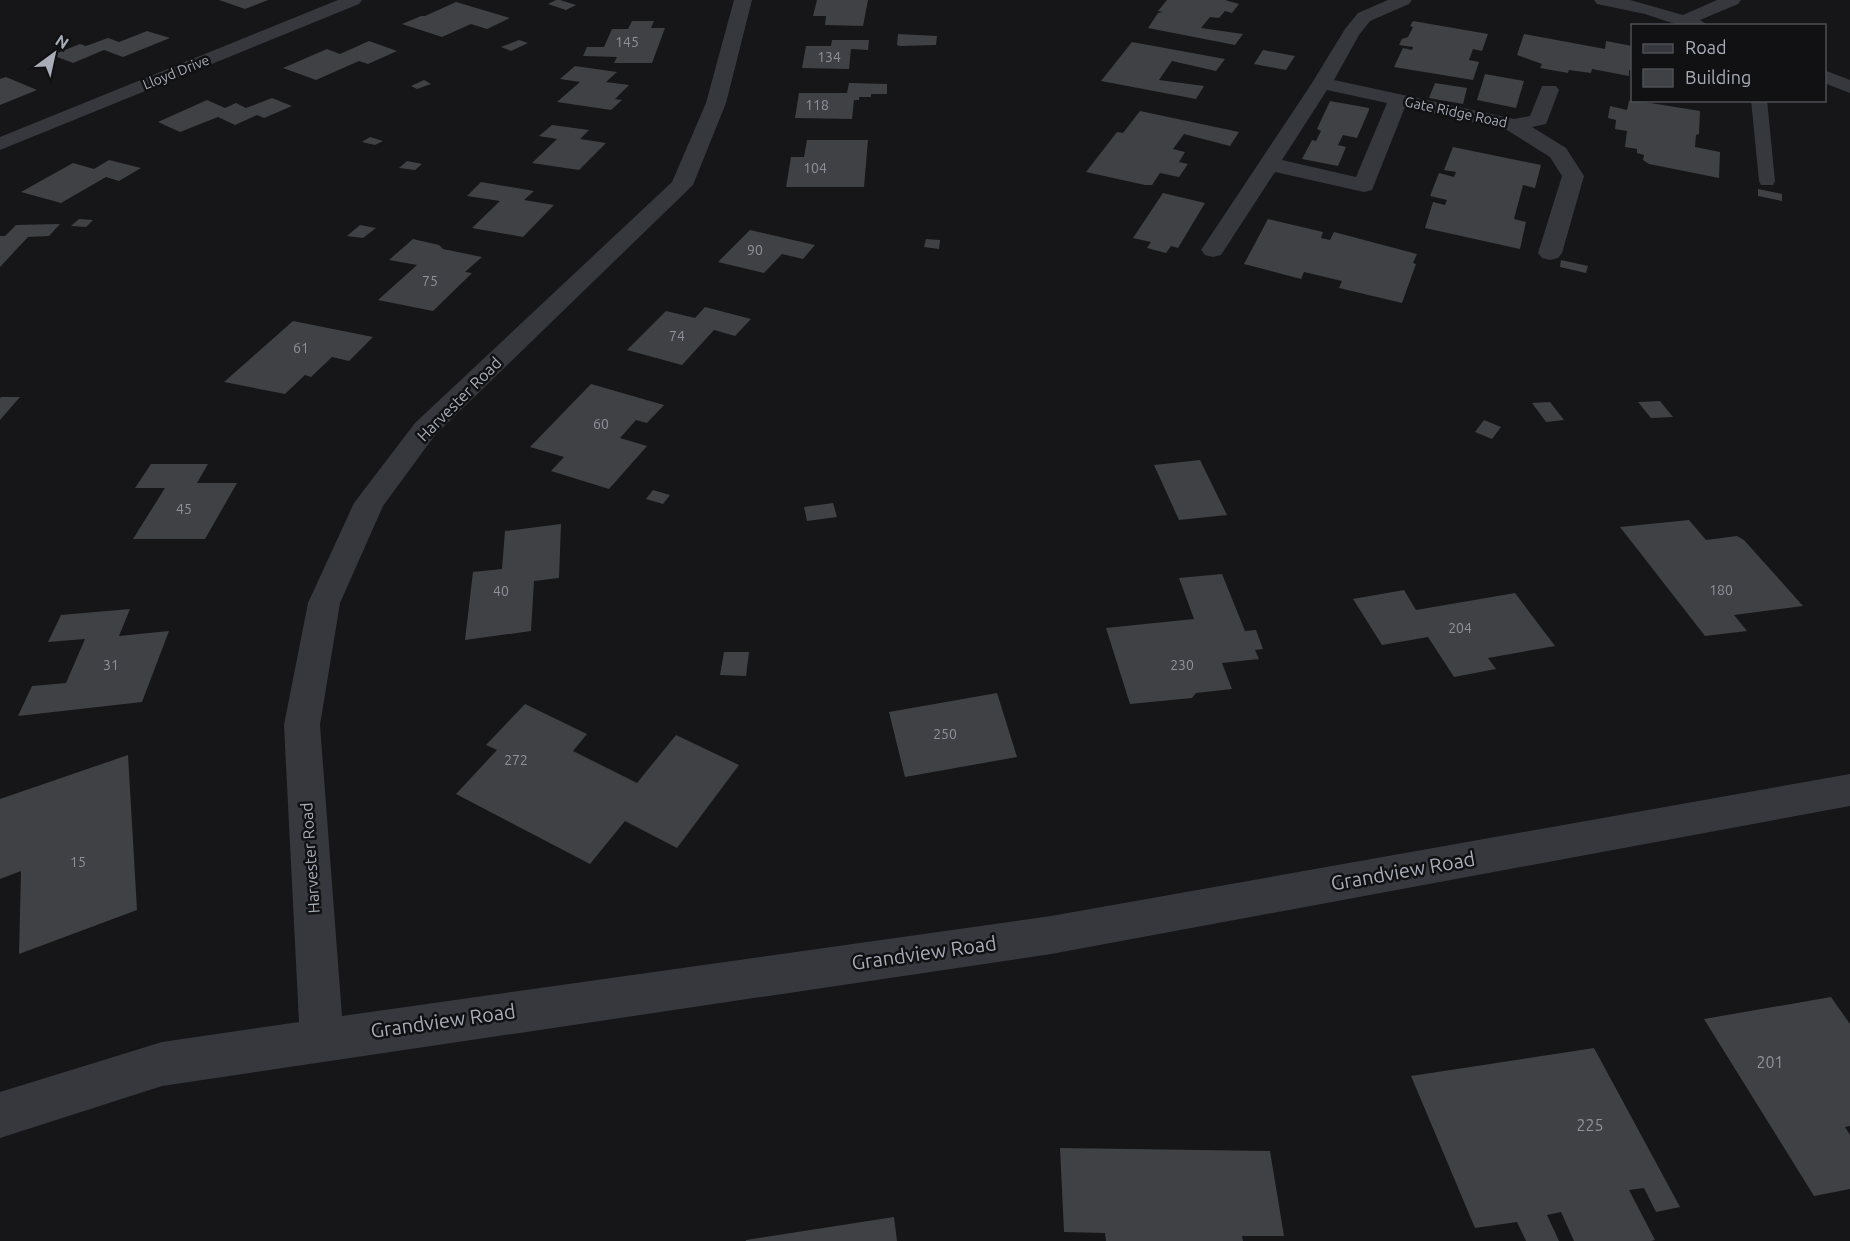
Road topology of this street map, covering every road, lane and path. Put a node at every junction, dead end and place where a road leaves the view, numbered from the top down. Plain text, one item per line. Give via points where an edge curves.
1 (353, 0) edge
2 (743, 0) edge
3 (1403, 0) edge
4 (1603, 0) edge
5 (1732, 0) edge
6 (1693, 22) edge
7 (1826, 77) edge
8 (1322, 83) junction
9 (1850, 87) edge
10 (1549, 90) dead end
11 (1398, 100) junction
12 (1760, 102) edge
13 (1514, 125) junction
14 (0, 144) edge
15 (1269, 164) junction
16 (1767, 181) dead end
17 (1213, 250) dead end
18 (1550, 253) dead end
19 (1850, 790) edge
20 (322, 1039) junction
21 (0, 1115) edge

1 - 14 street, Lloyd Drive
2 - 20 street, Harvester Road via 716,103 682,185 425,429 369,503 324,603 302,724
3 - 8 street via 1364,17
4 - 6 street
5 - 6 street
7 - 9 street
8 - 11 street, Gate Ridge Road
8 - 15 street
10 - 13 street, Gate Ridge Road via 1539,120
11 - 13 street, Gate Ridge Road
11 - 15 street, Gate Ridge Road via 1364,185
12 - 16 lane
13 - 18 street, Gate Ridge Road via 1558,153 1573,176
15 - 17 street
19 - 20 street, Grandview Road via 1051,935
20 - 21 street, Grandview Road via 162,1064

